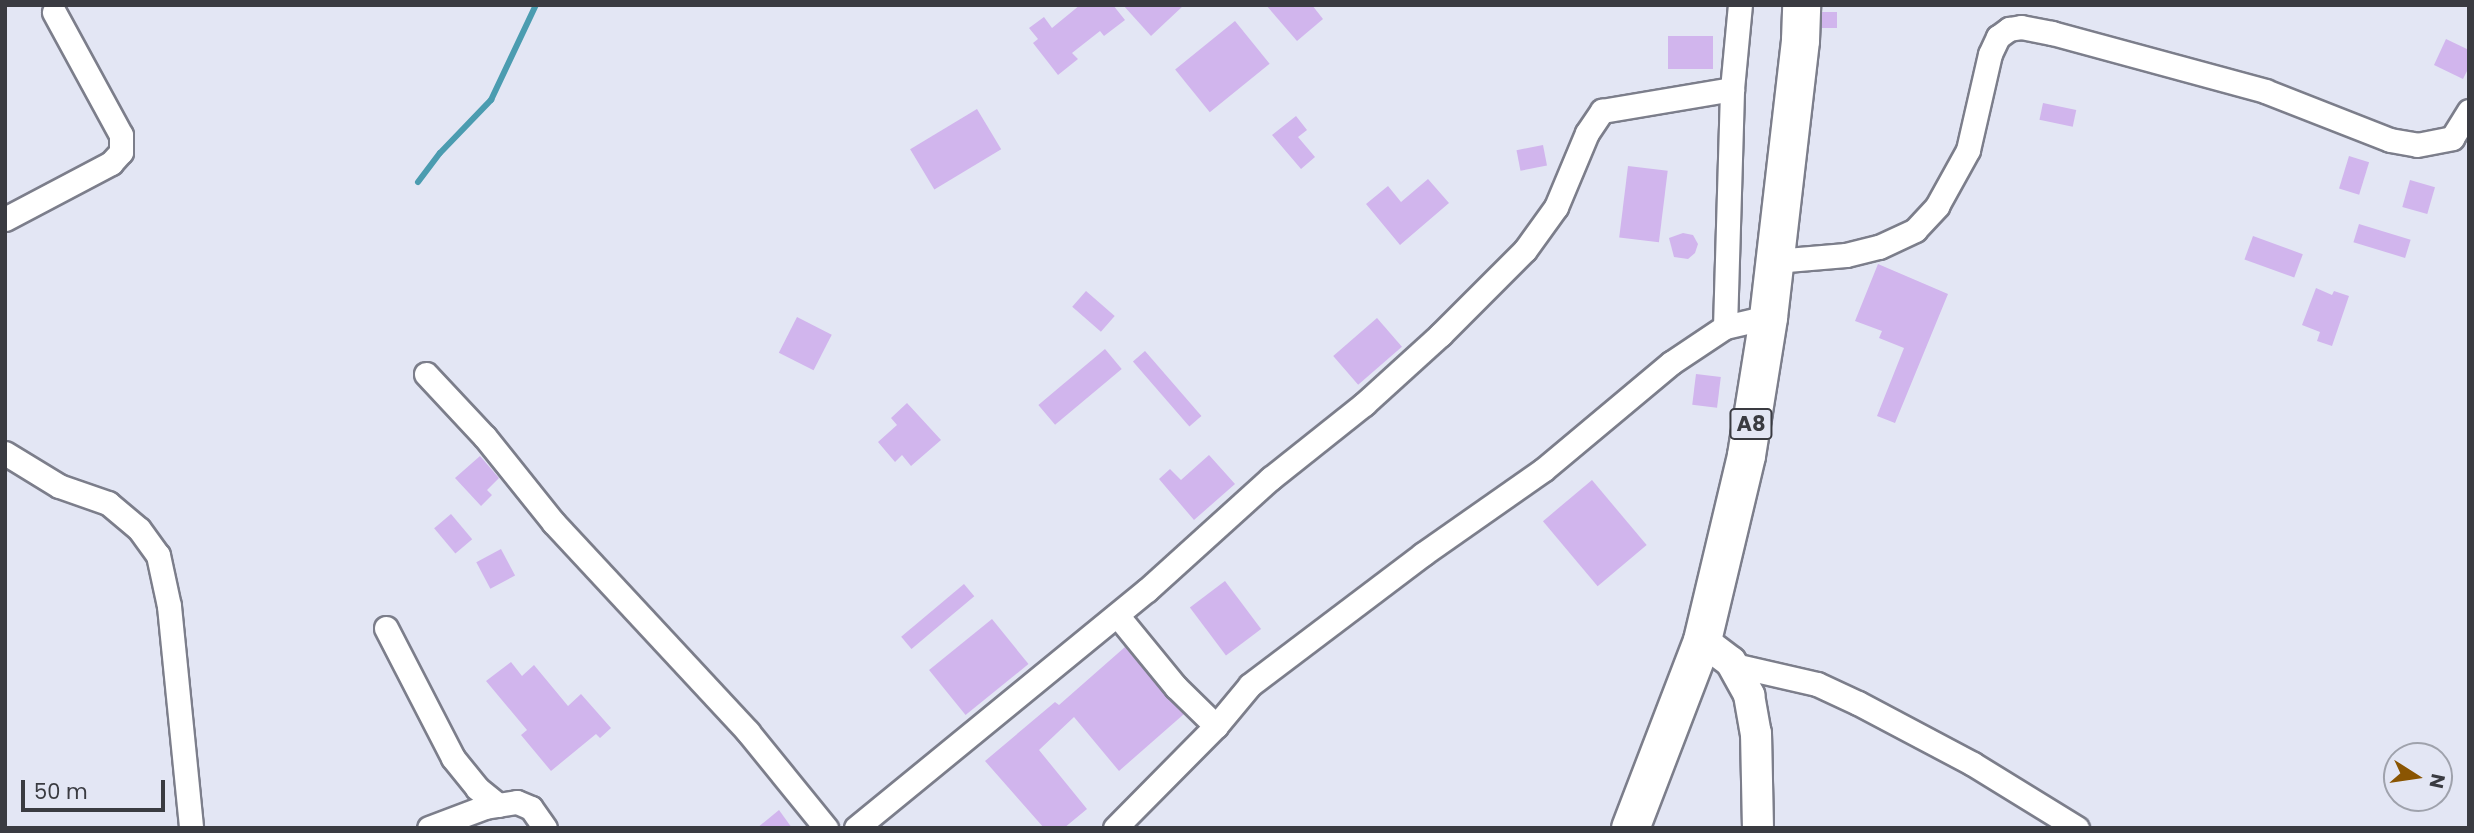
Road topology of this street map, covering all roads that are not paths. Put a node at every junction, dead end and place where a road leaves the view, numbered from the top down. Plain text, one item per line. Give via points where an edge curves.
1 (1741, 5) edge
2 (1801, 5) edge
3 (54, 12) dead end
4 (1732, 89) junction
5 (2469, 111) edge
6 (5, 219) edge
7 (1775, 261) junction
8 (1768, 317) junction
9 (1725, 327) junction
10 (426, 373) dead end
11 (5, 453) edge
12 (1117, 614) junction
13 (386, 628) dead end
14 (1702, 640) junction
15 (1734, 665) junction
16 (1216, 726) junction
17 (498, 805) junction
18 (191, 828) edge
19 (429, 828) edge
20 (545, 828) edge
21 (826, 828) edge
22 (856, 828) edge
23 (1115, 828) edge
24 (1630, 828) edge
25 (1758, 828) edge
26 (2077, 828) edge

1 - 4 street
2 - 7 main road, A8 via 1801,40
3 - 6 street via 121,135 121,152 111,163
4 - 9 street
4 - 12 street via 1602,111 1587,133 1556,207 1525,250 1364,404 1271,478
5 - 7 street via 2452,138 2417,145 2390,141 2265,91 2052,33 2009,29 1998,37 1990,54 1968,150 1937,206 1915,230 1879,247 1846,255
7 - 8 main road, A8
8 - 9 street
8 - 14 main road, A8 via 1746,455
9 - 16 street via 1671,363 1543,470 1250,685
10 - 21 street via 554,523 748,732
11 - 18 street via 59,486 108,503 139,529 158,555 169,606
12 - 16 street via 1176,687
12 - 22 street
13 - 17 street via 453,758
14 - 15 street
14 - 24 main road, A8
15 - 25 street via 1749,695 1756,733
15 - 26 street via 1817,684 1858,703 1973,764
16 - 23 street
17 - 19 street
17 - 20 street via 525,804

